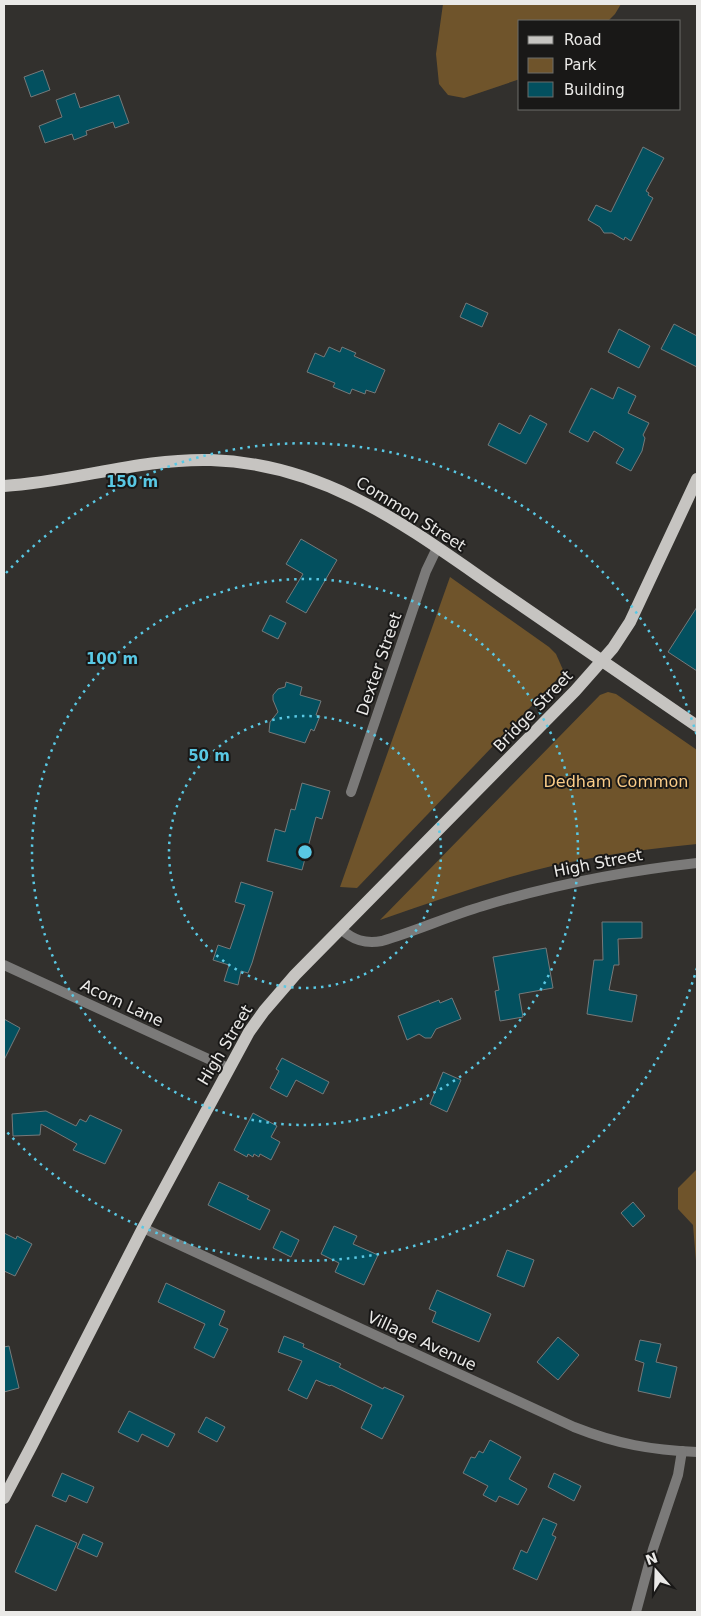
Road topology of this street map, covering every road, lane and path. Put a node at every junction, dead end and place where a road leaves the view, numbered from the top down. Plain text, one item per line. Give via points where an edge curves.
1 (697, 479) edge
2 (4, 486) edge
3 (437, 548) junction
4 (602, 661) junction
5 (697, 726) edge
6 (351, 792) dead end
7 (697, 863) edge
8 (341, 929) junction
9 (4, 965) edge
10 (228, 1068) junction
11 (143, 1228) junction
12 (682, 1451) junction
13 (697, 1452) edge
14 (4, 1498) edge
15 (636, 1612) edge

1 - 4 main road, Bridge Street via 638,607 622,636
2 - 3 main road, Common Street via 166,461 212,460 244,464 295,474 343,492
3 - 4 main road, Common Street
3 - 6 street, Dexter Street via 426,571
4 - 5 main road, Common Street
4 - 8 main road, Bridge Street
7 - 8 street, High Street via 596,879 520,896 456,914 382,942 353,939
8 - 10 main road, High Street via 269,1005 248,1032
9 - 10 street, Acorn Lane
10 - 11 main road, High Street
11 - 12 street, Village Avenue via 574,1427 635,1446
11 - 14 main road, High Street
12 - 13 street, Village Avenue
12 - 15 street via 678,1475

